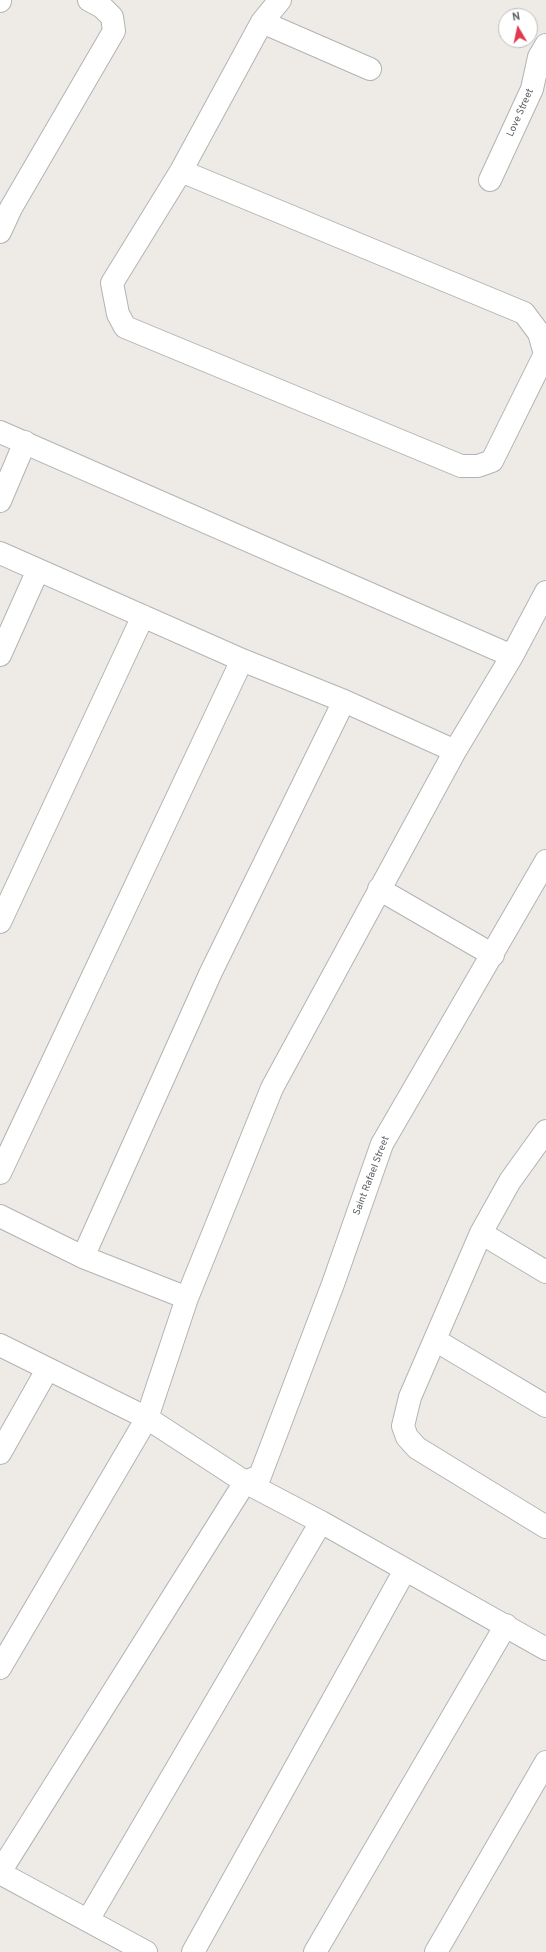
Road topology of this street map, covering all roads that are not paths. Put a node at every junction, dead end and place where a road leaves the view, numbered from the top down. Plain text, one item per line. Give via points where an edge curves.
1 (89, 0) edge
2 (280, 0) edge
3 (262, 22) junction
4 (546, 45) edge
5 (370, 69) dead end
6 (539, 92) edge
7 (181, 171) junction
8 (490, 180) dead end
9 (0, 232) edge
10 (0, 432) edge
11 (25, 442) junction
12 (0, 500) edge
13 (0, 553) edge
14 (38, 570) junction
15 (546, 592) edge
16 (143, 616) junction
17 (0, 655) edge
18 (512, 656) junction
19 (242, 660) junction
20 (344, 701) junction
21 (455, 751) junction
22 (546, 861) edge
23 (379, 889) junction
24 (0, 922) edge
25 (493, 954) junction
26 (543, 1142) edge
27 (0, 1173) edge
28 (0, 1216) edge
29 (481, 1233) junction
30 (83, 1257) junction
31 (546, 1272) edge
32 (187, 1298) junction
33 (435, 1340) junction
34 (0, 1345) edge
35 (47, 1370) junction
36 (546, 1406) edge
37 (147, 1418) junction
38 (0, 1453) edge
39 (245, 1482) junction
40 (321, 1522) junction
41 (546, 1527) edge
42 (405, 1570) junction
43 (506, 1625) junction
44 (546, 1649) edge
45 (0, 1668) edge
46 (546, 1762) edge
47 (0, 1872) edge
48 (88, 1920) junction
49 (146, 1952) edge
50 (193, 1952) edge
51 (316, 1952) edge
52 (436, 1952) edge

1 - 9 street via 102,7 112,17 114,32 11,208
2 - 3 street
3 - 5 street
3 - 7 street
4 - 6 street, Love Street via 539,57
6 - 8 street, Love Street
7 - 7 street via 112,282 118,314 125,327 460,466 478,466 492,462 545,354 539,333 524,313
10 - 11 street
11 - 12 street
11 - 18 street
13 - 14 street
14 - 16 street
14 - 17 street
15 - 18 street
16 - 19 street
16 - 24 street
18 - 21 street
19 - 20 street
19 - 27 street
20 - 21 street
20 - 30 street via 211,972
21 - 23 street
22 - 25 street, Saint Rafael Street
23 - 25 street
23 - 32 street via 272,1088
25 - 39 street, Saint Rafael Street via 382,1144 333,1284 260,1476
26 - 29 street via 510,1181
28 - 30 street
29 - 31 street
29 - 33 street
30 - 32 street
32 - 37 street
33 - 36 street
33 - 41 street via 410,1397 403,1426 407,1437 417,1448
34 - 35 street
35 - 37 street
35 - 38 street
37 - 39 street
37 - 45 street
39 - 40 street
39 - 47 street
40 - 42 street
40 - 48 street
42 - 43 street
42 - 50 street
43 - 44 street
43 - 51 street
46 - 52 street
47 - 48 street
48 - 49 street

